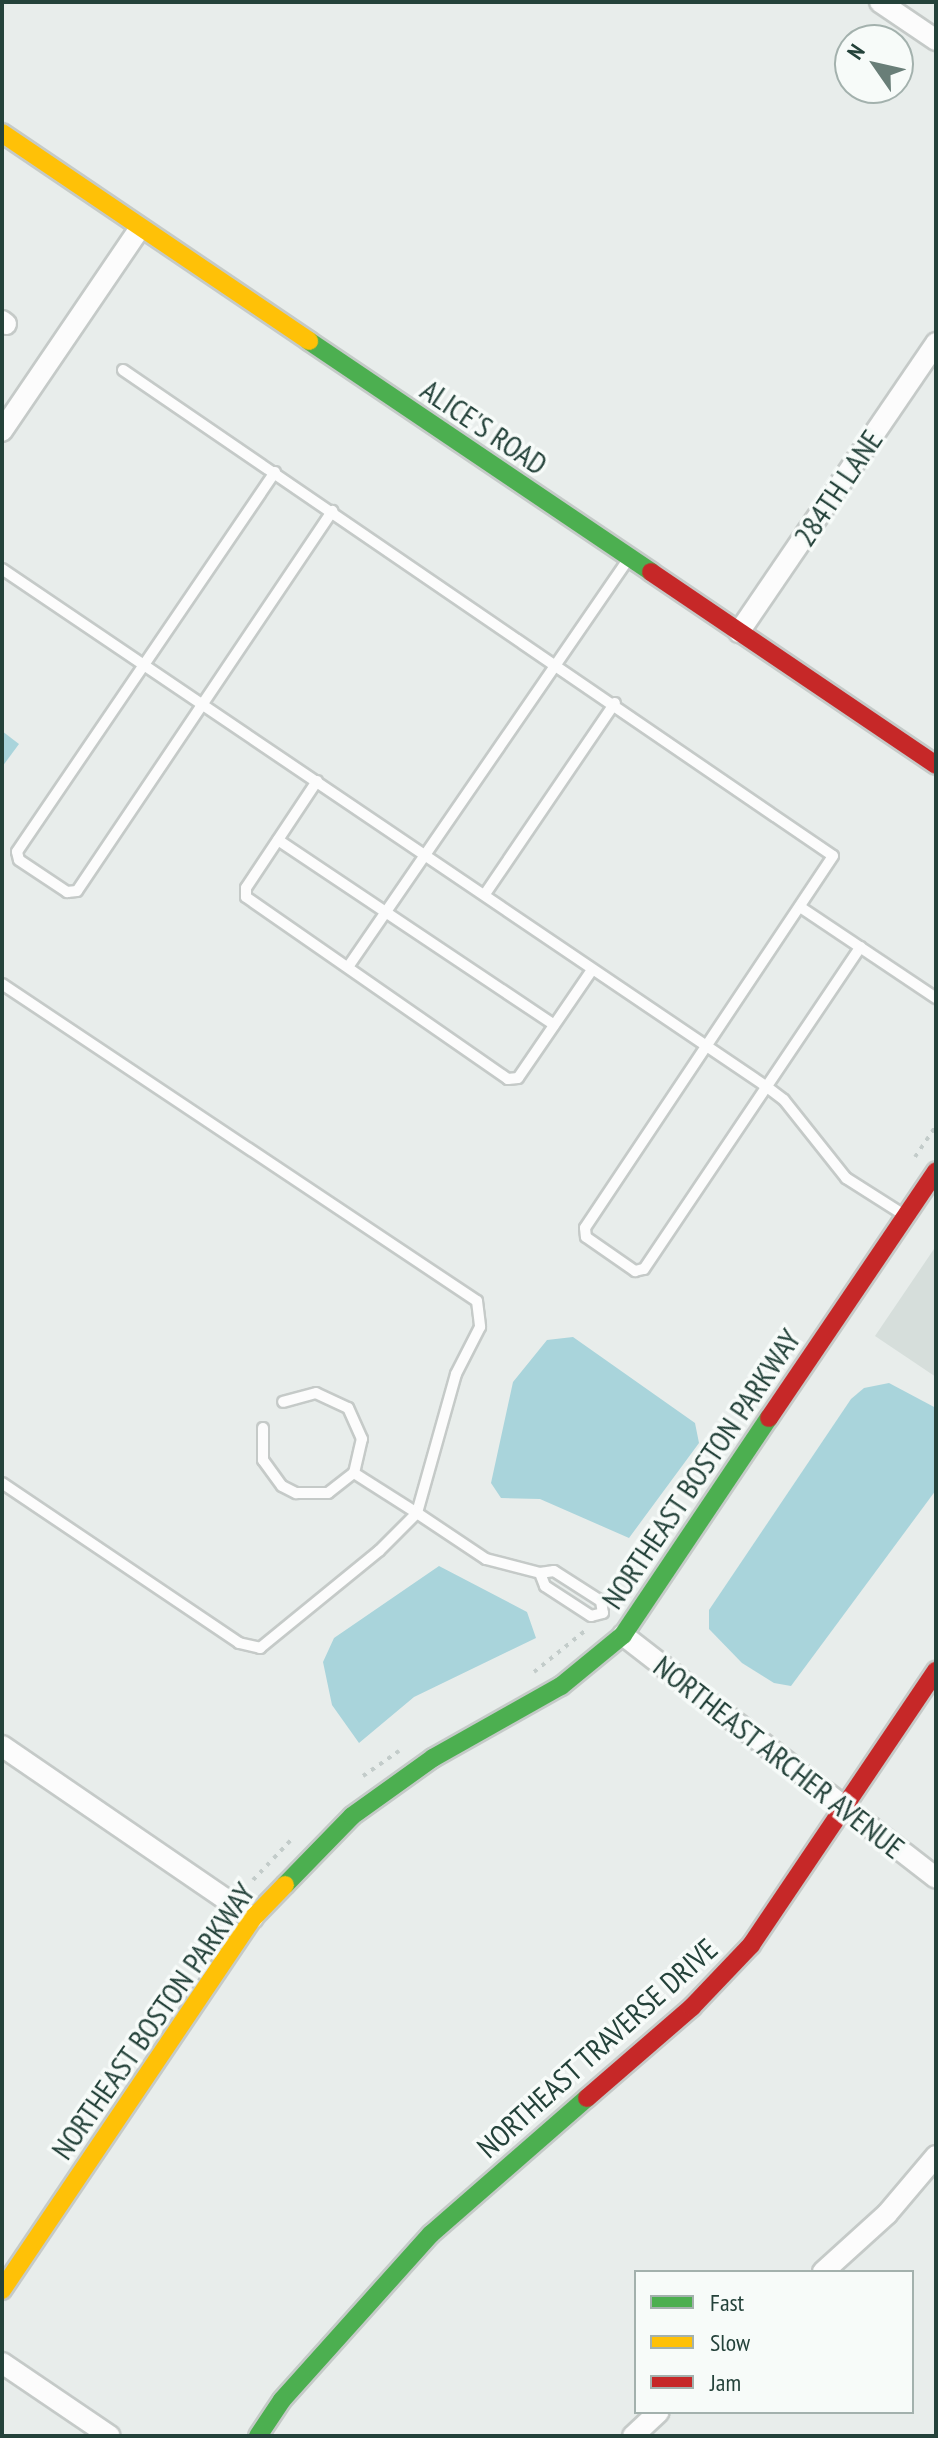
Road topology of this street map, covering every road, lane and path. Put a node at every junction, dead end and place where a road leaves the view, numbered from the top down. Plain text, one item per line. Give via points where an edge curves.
1 (880, 2) edge
2 (936, 40) edge
3 (2, 133) edge
4 (140, 228) junction
5 (936, 343) edge
6 (123, 370) dead end
7 (2, 431) edge
8 (275, 472) junction
9 (332, 511) junction
10 (629, 558) junction
11 (2, 569) edge
12 (739, 632) junction
13 (556, 662) junction
14 (144, 664) junction
15 (615, 703) junction
16 (203, 704) junction
17 (936, 765) edge
18 (317, 781) junction
19 (278, 840) junction
20 (425, 854) junction
21 (485, 894) junction
22 (800, 907) junction
23 (385, 912) junction
24 (860, 947) junction
25 (348, 967) junction
26 (592, 970) junction
27 (2, 984) edge
28 (936, 998) edge
29 (554, 1025) junction
30 (706, 1047) junction
31 (767, 1087) junction
32 (936, 1126) edge
33 (912, 1162) dead end
34 (936, 1171) edge
35 (906, 1216) junction
36 (283, 1402) dead end
37 (263, 1428) dead end
38 (354, 1473) junction
39 (2, 1483) edge
40 (417, 1513) junction
41 (540, 1573) junction
42 (604, 1614) junction
43 (623, 1635) junction
44 (936, 1671) edge
45 (527, 1677) dead end
46 (2, 1746) edge
47 (402, 1749) dead end
48 (360, 1779) dead end
49 (842, 1808) junction
50 (293, 1838) dead end
51 (936, 1878) edge
52 (233, 1904) junction
53 (253, 1918) junction
54 (936, 2156) edge
55 (825, 2270) edge
56 (2, 2290) edge
57 (2, 2363) edge
58 (657, 2414) edge
59 (110, 2436) edge
60 (258, 2436) edge
61 (633, 2436) edge

1 - 2 street
3 - 4 street, ALICE'S ROAD
4 - 7 street
4 - 10 street, ALICE'S ROAD
5 - 12 street, 284TH LANE
6 - 8 lane
8 - 9 lane
8 - 14 lane
9 - 13 lane
9 - 16 lane
10 - 12 street, ALICE'S ROAD
10 - 13 lane
11 - 14 lane
12 - 17 street, ALICE'S ROAD
13 - 15 lane
13 - 20 lane
14 - 16 lane
14 - 16 lane via 17,852 19,860 67,892 77,891
15 - 21 lane
15 - 22 lane via 829,851 831,862
16 - 18 lane
18 - 19 lane
18 - 20 lane
19 - 23 lane
19 - 25 lane via 246,888 246,897
20 - 21 lane
20 - 23 lane
21 - 26 lane
22 - 24 lane
22 - 30 lane
23 - 25 lane
23 - 29 lane
24 - 28 lane
24 - 31 lane
25 - 29 lane via 513,1080
26 - 29 lane
26 - 30 lane
27 - 40 lane via 477,1301 480,1327 456,1374
30 - 31 lane
30 - 31 lane via 585,1228 586,1237 635,1271 644,1269
31 - 35 lane via 784,1100 846,1178
32 - 33 path
34 - 35 street, NORTHEAST BOSTON PARKWAY
35 - 43 street, NORTHEAST BOSTON PARKWAY
36 - 38 lane via 316,1393 348,1408 362,1439
37 - 38 lane via 263,1460 270,1475 289,1490 328,1493
38 - 40 lane
39 - 40 lane via 239,1643 260,1648 379,1551
40 - 41 lane via 486,1559
41 - 42 lane via 545,1586 591,1616
41 - 42 lane via 554,1571 601,1601
42 - 43 lane
42 - 45 path
43 - 49 street, NORTHEAST ARCHER AVENUE
43 - 53 street, NORTHEAST BOSTON PARKWAY via 561,1686 433,1758 352,1816
44 - 49 street, NORTHEAST TRAVERSE DRIVE
46 - 52 street
47 - 48 path
49 - 51 street, NORTHEAST ARCHER AVENUE
49 - 60 street, NORTHEAST TRAVERSE DRIVE via 751,1945 692,2007 431,2234 282,2400
50 - 52 path
52 - 53 street
53 - 56 street, NORTHEAST BOSTON PARKWAY
54 - 55 street via 887,2214
57 - 59 street
58 - 61 street

